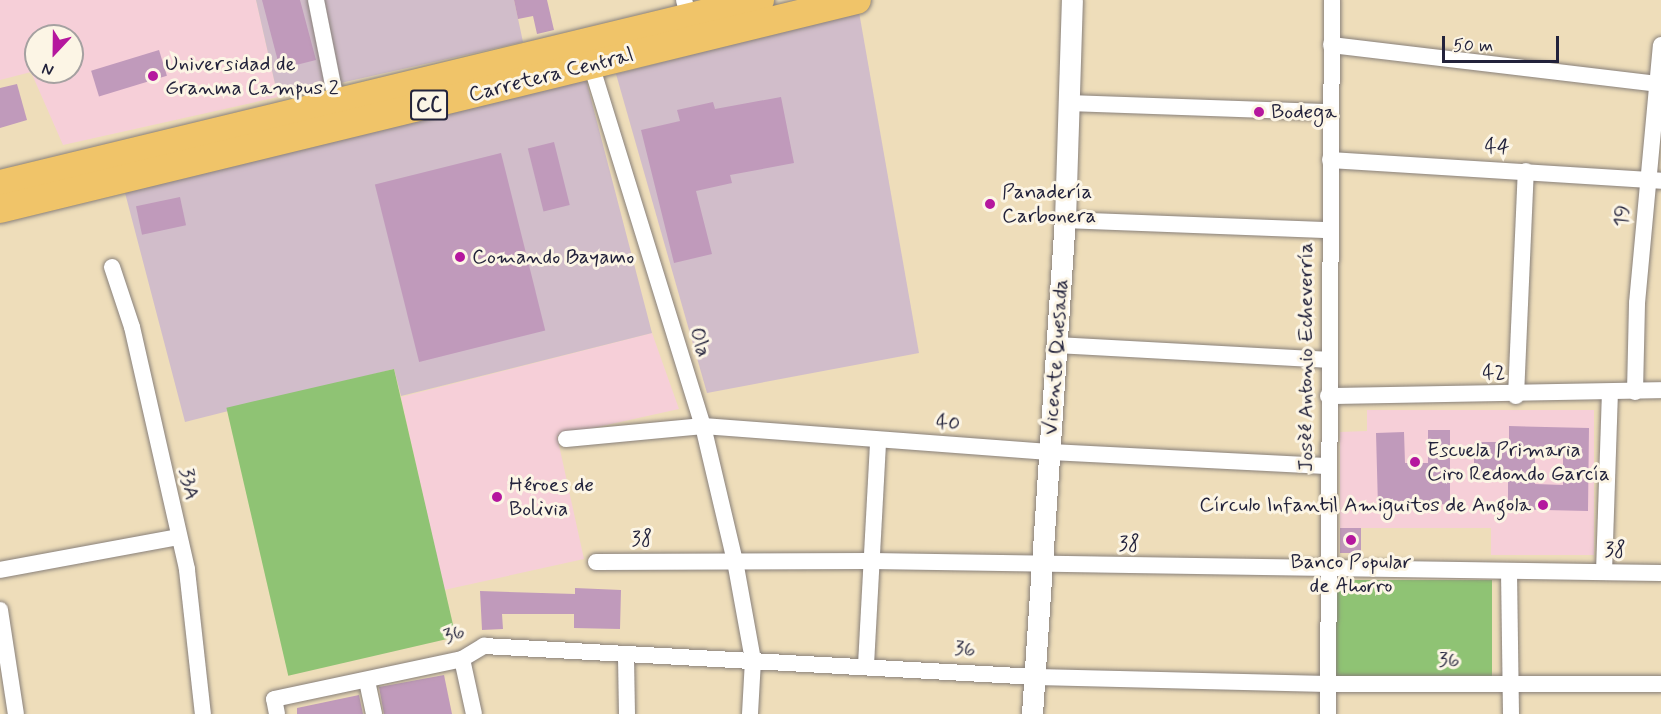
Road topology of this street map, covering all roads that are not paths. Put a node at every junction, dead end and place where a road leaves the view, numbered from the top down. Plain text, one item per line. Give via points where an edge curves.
1 (316, 0) edge
2 (857, 0) edge
3 (1072, 0) edge
4 (1332, 0) edge
5 (757, 6) edge
6 (687, 9) edge
7 (1331, 45) junction
8 (1661, 45) edge
9 (588, 54) junction
10 (1658, 84) junction
11 (1069, 103) junction
12 (1330, 112) junction
13 (339, 114) junction
14 (1330, 160) junction
15 (1526, 171) junction
16 (1654, 180) edge
17 (0, 184) edge
18 (0, 209) edge
19 (1065, 220) junction
20 (1329, 230) junction
21 (112, 267) dead end
22 (1055, 345) junction
23 (1328, 360) junction
24 (1661, 390) edge
25 (1610, 392) junction
26 (1635, 392) junction
27 (1328, 396) junction
28 (1516, 396) junction
29 (703, 426) junction
30 (566, 439) dead end
31 (878, 441) junction
32 (1050, 452) junction
33 (1328, 466) junction
34 (178, 537) junction
35 (735, 561) junction
36 (871, 561) junction
37 (596, 562) dead end
38 (1043, 566) junction
39 (1326, 569) junction
40 (0, 570) edge
41 (1509, 572) junction
42 (1604, 572) junction
43 (1661, 573) edge
44 (0, 610) edge
45 (626, 657) junction
46 (462, 659) junction
47 (753, 660) junction
48 (866, 665) junction
49 (1036, 677) junction
50 (367, 681) junction
51 (1510, 682) junction
52 (1327, 684) junction
53 (1661, 684) edge
54 (275, 706) edge
55 (16, 714) edge
56 (202, 714) edge
57 (374, 714) edge
58 (474, 714) edge
59 (627, 714) edge
60 (750, 714) edge
61 (1032, 714) edge
62 (1328, 714) edge
63 (1511, 714) edge

1 - 13 street
2 - 5 highway, Carretera Central / CC
3 - 11 street, Vicente Quesada
4 - 7 street, Josèé Antonio Echeverría
5 - 6 highway, Carretera Central / CC
5 - 9 highway, Carretera Central / CC
6 - 9 highway, Carretera Central / CC
7 - 10 street
7 - 12 street, Josèé Antonio Echeverría
8 - 10 street, 19
9 - 13 highway, Carretera Central / CC
9 - 29 street, Ola
10 - 16 street, 19
11 - 12 street
11 - 19 street, Vicente Quesada
12 - 14 street, Josèé Antonio Echeverría
13 - 17 highway, Carretera Central / CC
13 - 18 highway, Carretera Central / CC
14 - 15 street, 44
14 - 20 street, Josèé Antonio Echeverría
15 - 16 street, 44
15 - 28 street
16 - 26 street, 19 via 1637,303
19 - 20 street
19 - 22 street, Vicente Quesada
20 - 23 street, Josèé Antonio Echeverría
21 - 34 street, 33A via 132,327
22 - 23 street
22 - 32 street, Vicente Quesada
23 - 27 street, Josèé Antonio Echeverría
24 - 26 street, 42
25 - 26 street, 42
25 - 28 street, 42
25 - 42 street
27 - 28 street, 42
27 - 33 street, Josèé Antonio Echeverría
29 - 30 street, 40
29 - 31 street, 40
29 - 35 street, Ola
31 - 32 street, 40
31 - 36 street
32 - 33 street, 40
32 - 38 street, Vicente Quesada
33 - 39 street, Josèé Antonio Echeverría
34 - 40 street
34 - 56 street, 33A via 187,570
35 - 36 street, 38
35 - 37 street, 38
35 - 47 street, Ola
36 - 38 street, 38
36 - 48 street
38 - 39 street, 38
38 - 49 street, Vicente Quesada
39 - 41 street, 38
39 - 52 street, Josèé Antonio Echeverría
41 - 42 street, 38
41 - 51 street
42 - 43 street, 38
44 - 55 street
45 - 46 street, 36 via 484,646
45 - 47 street, 36
45 - 59 street
46 - 50 street, 36
46 - 58 street
47 - 48 street, 36
47 - 60 street, Ola
48 - 49 street, 36
49 - 52 street, 36
49 - 61 street, Vicente Quesada
50 - 54 street, 36
50 - 57 street
51 - 52 street, 36
51 - 53 street, 36
51 - 63 street
52 - 62 street, Josèé Antonio Echeverría

